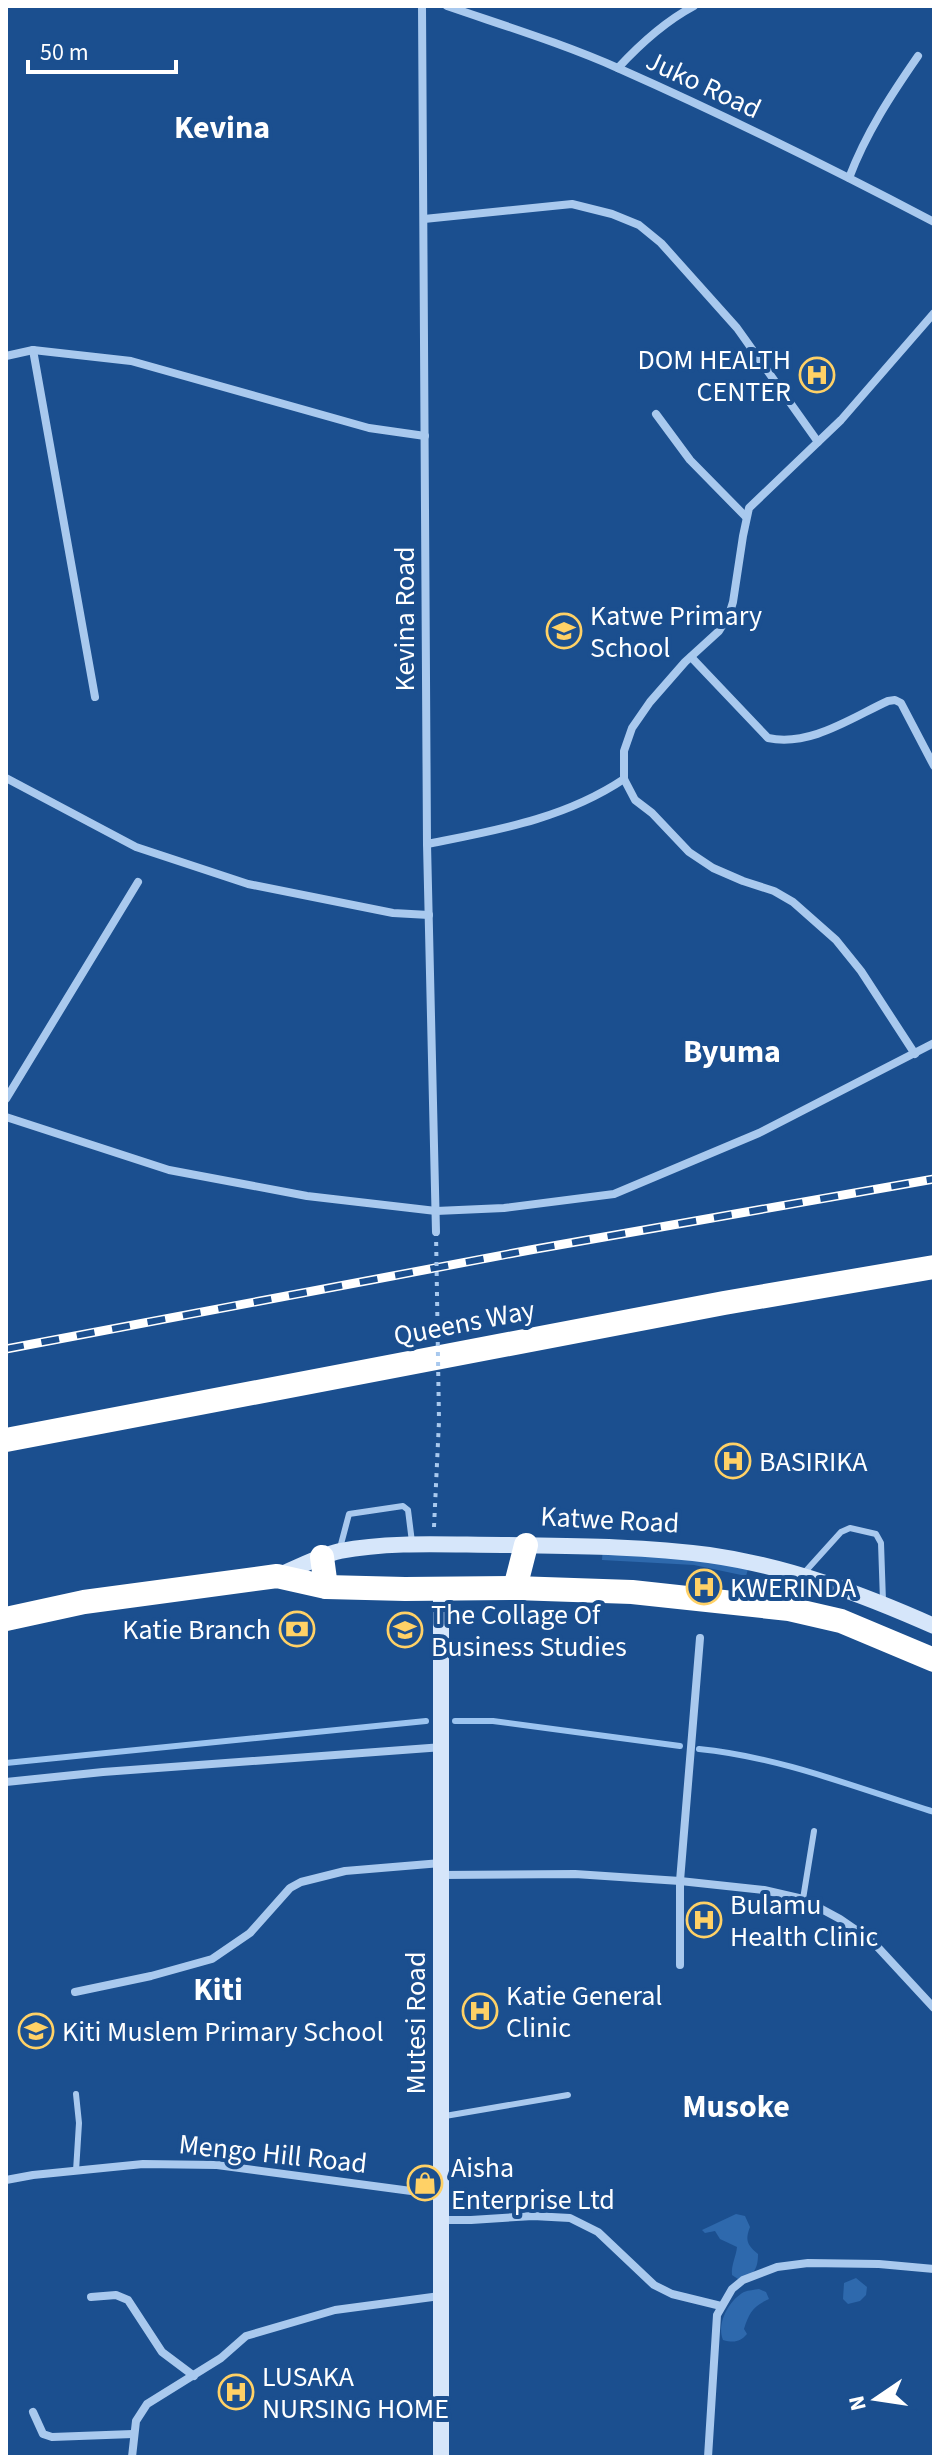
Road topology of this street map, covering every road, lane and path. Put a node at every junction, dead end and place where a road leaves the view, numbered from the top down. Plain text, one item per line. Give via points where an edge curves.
1 (422, 6) edge
2 (447, 6) edge
3 (694, 6) edge
4 (918, 56) dead end
5 (618, 68) junction
6 (849, 178) junction
7 (424, 219) junction
8 (934, 222) edge
9 (934, 313) edge
10 (33, 350) junction
11 (6, 356) edge
12 (656, 414) dead end
13 (425, 436) junction
14 (818, 442) junction
15 (746, 517) junction
16 (691, 657) junction
17 (95, 697) dead end
18 (934, 766) edge
19 (6, 778) edge
20 (624, 779) junction
21 (427, 844) junction
22 (138, 882) dead end
23 (429, 915) junction
24 (934, 1043) edge
25 (915, 1054) junction
26 (6, 1099) edge
27 (6, 1117) edge
28 (436, 1211) junction
29 (436, 1232) joint
30 (934, 1267) edge
31 (6, 1440) edge
32 (412, 1544) junction
33 (433, 1545) junction
34 (526, 1545) junction
35 (330, 1554) junction
36 (277, 1576) junction
37 (801, 1576) junction
38 (326, 1587) junction
39 (441, 1588) junction
40 (515, 1588) junction
41 (883, 1603) junction
42 (6, 1619) edge
43 (934, 1626) edge
44 (700, 1638) dead end
45 (934, 1660) edge
46 (443, 1747) junction
47 (6, 1782) edge
48 (814, 1831) dead end
49 (441, 1869) junction
50 (680, 1881) junction
51 (803, 1899) junction
52 (680, 1965) dead end
53 (75, 1992) dead end
54 (934, 2008) edge
55 (76, 2094) dead end
56 (568, 2095) dead end
57 (441, 2117) junction
58 (76, 2171) junction
59 (6, 2180) edge
60 (441, 2195) junction
61 (441, 2220) junction
62 (934, 2269) edge
63 (440, 2296) junction
64 (91, 2297) dead end
65 (721, 2306) junction
66 (194, 2376) junction
67 (33, 2412) dead end
68 (133, 2434) junction
69 (132, 2457) edge
70 (441, 2457) edge
71 (708, 2457) edge

1 - 7 street, Kevina Road
2 - 5 street, Juko Road
3 - 5 street via 660,27
4 - 6 street via 881,109
5 - 6 street, Juko Road
6 - 8 street, Juko Road
7 - 13 street, Kevina Road
7 - 14 street via 572,204 639,225 737,328
9 - 14 street
10 - 11 street
10 - 13 street via 131,361 369,428
10 - 17 street
12 - 15 street via 690,460
13 - 21 street, Kevina Road
14 - 15 street via 758,498
15 - 16 street via 729,615
16 - 18 street via 768,738 804,739 895,700 907,709
16 - 20 street via 632,728 624,751
19 - 23 street via 136,847 248,884 393,913
20 - 21 street via 573,808
20 - 25 street via 635,800 689,852 713,868 793,902 836,940
21 - 23 street, Kevina Road
22 - 26 street
23 - 28 street, Kevina Road
24 - 25 street
25 - 28 street via 759,1133 614,1194
27 - 28 street via 169,1170 307,1196
28 - 29 street, Kevina Road
29 - 33 path, bridge via 439,1421
30 - 31 highway, Queens Way
32 - 33 street, Katwe Road
32 - 35 street, Katwe Road
32 - 35 lane via 403,1506 349,1514
33 - 34 street, Katwe Road
34 - 37 street, Katwe Road via 669,1550
34 - 40 highway
35 - 36 street, Katwe Road
35 - 38 highway
36 - 38 highway, Katwe Road
36 - 42 highway, Katwe Road via 84,1602
37 - 41 street, Katwe Road
37 - 41 lane via 841,1532 850,1528 876,1534 881,1543
38 - 39 highway, Katwe Road
39 - 40 highway, Katwe Road
39 - 46 street, Mutesi Road
40 - 45 highway, Katwe Road via 632,1592 789,1609 841,1621
41 - 43 street, Katwe Road
44 - 50 street
46 - 47 street
46 - 49 street, Mutesi Road
48 - 51 lane
49 - 50 street
49 - 53 street via 345,1871 301,1882 250,1933 212,1959
49 - 57 street, Mutesi Road
50 - 51 street
50 - 52 street
51 - 54 street via 872,1941
55 - 58 lane
56 - 57 lane
57 - 60 street, Mutesi Road
58 - 59 street, Mengo Hill Road
58 - 60 street, Mengo Hill Road via 143,2164 217,2165
60 - 61 street, Mutesi Road
61 - 63 street, Mutesi Road
61 - 65 street via 570,2218 598,2232 654,2285
62 - 65 street via 808,2263 777,2267 743,2280
63 - 66 street via 335,2310 282,2324 246,2336
63 - 70 street, Mutesi Road
64 - 66 street via 116,2295 128,2300 162,2352
65 - 71 street
66 - 68 street via 147,2404
67 - 68 street via 43,2434 52,2437
68 - 69 street

